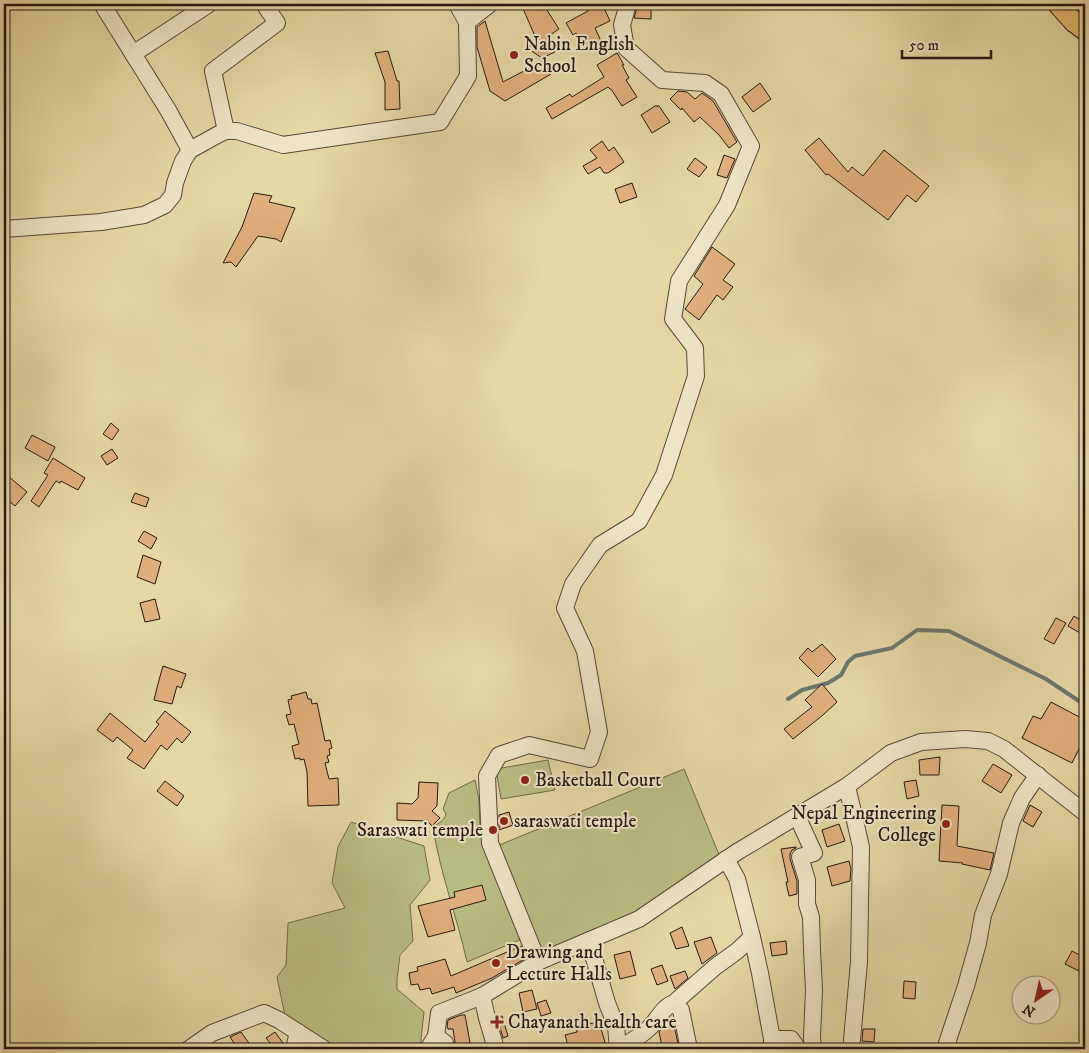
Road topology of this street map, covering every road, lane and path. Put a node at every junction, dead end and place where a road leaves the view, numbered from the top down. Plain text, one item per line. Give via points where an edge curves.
1 (102, 4) edge
2 (209, 4) edge
3 (264, 4) edge
4 (457, 4) edge
5 (490, 4) edge
6 (628, 4) edge
7 (1058, 4) edge
8 (467, 22) junction
9 (1085, 30) edge
10 (133, 54) junction
11 (226, 131) junction
12 (190, 150) junction
13 (4, 229) edge
14 (1038, 775) junction
15 (847, 786) junction
16 (1085, 813) edge
17 (797, 816) junction
18 (726, 859) junction
19 (752, 937) junction
20 (589, 941) junction
21 (538, 962) junction
22 (482, 996) junction
23 (674, 1003) junction
24 (298, 1032) junction
25 (852, 1040) dead end
26 (772, 1044) edge
27 (436, 1045) edge
28 (189, 1049) edge
29 (294, 1049) edge
30 (324, 1049) edge
31 (496, 1049) edge
32 (688, 1049) edge
33 (798, 1049) edge
34 (813, 1049) edge
35 (945, 1049) edge

1 - 10 street
2 - 10 street
3 - 11 street via 277,23 212,71
4 - 8 street
5 - 8 street
6 - 21 street via 622,25 626,48 662,80 705,83 721,94 751,146 727,205 679,281 674,318 695,348 696,376 664,474 639,521 600,545 573,584 565,608 585,651 599,732 590,759 529,745 498,755 487,776 490,843
7 - 9 main road
8 - 11 street via 468,76 440,122 283,144 238,131
10 - 12 street
11 - 12 street
12 - 13 street via 165,205 144,215 101,222
14 - 15 street via 988,741 965,739 921,742 891,753
14 - 16 street
14 - 35 street via 1022,798 1011,823 999,874 983,916 966,986
15 - 17 street
15 - 25 street via 862,847
17 - 18 street
17 - 34 street via 814,853 800,857 807,880 807,904 811,917
18 - 19 street via 736,879
18 - 20 street via 639,919
19 - 23 street
19 - 26 street
20 - 21 street
20 - 23 street via 616,1026 618,1049 650,1028 668,1005
21 - 22 street
22 - 27 street via 439,1013
22 - 31 street
23 - 32 street via 681,1010
24 - 28 street via 264,1012 212,1033
24 - 29 street
24 - 30 street
26 - 33 street via 791,1039

